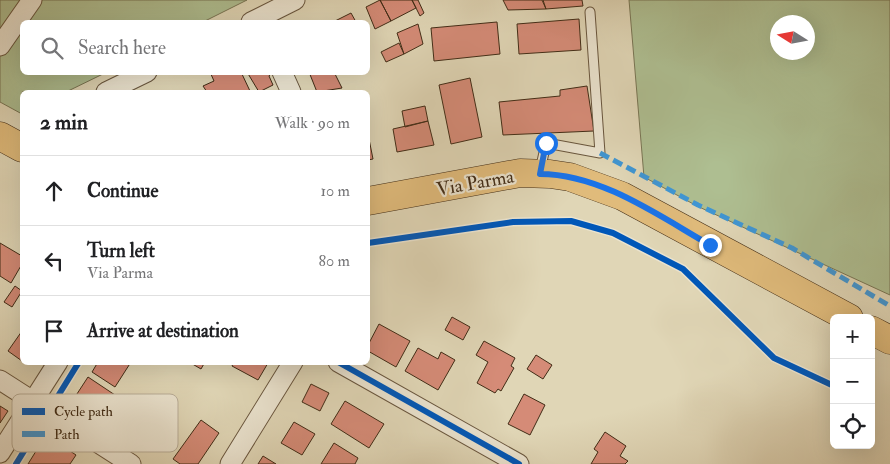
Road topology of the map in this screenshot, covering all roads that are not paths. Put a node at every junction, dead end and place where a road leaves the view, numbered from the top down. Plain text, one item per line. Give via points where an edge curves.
1 (32, 0) edge
2 (294, 0) edge
3 (590, 12) dead end
4 (259, 20) edge
5 (0, 46) edge
6 (142, 75) edge
7 (283, 75) edge
8 (110, 90) edge
9 (290, 90) edge
10 (540, 174) junction
11 (370, 202) edge
12 (842, 314) edge
13 (875, 332) edge
14 (890, 340) edge
15 (56, 365) edge
16 (291, 365) edge
17 (343, 365) edge
18 (0, 380) edge
19 (22, 394) edge
20 (39, 394) edge
21 (12, 435) edge
22 (112, 452) edge
23 (0, 453) edge
24 (131, 464) edge
25 (230, 464) edge
26 (519, 464) edge

1 - 5 street
2 - 4 street
3 - 10 lane via 600,153 546,143
6 - 8 street
7 - 9 street
10 - 11 main road, Via Parma via 502,176
10 - 12 main road, Via Parma via 570,177 622,196
13 - 14 main road
15 - 20 street
16 - 25 street
17 - 26 street
18 - 19 street
21 - 23 street
22 - 24 street

